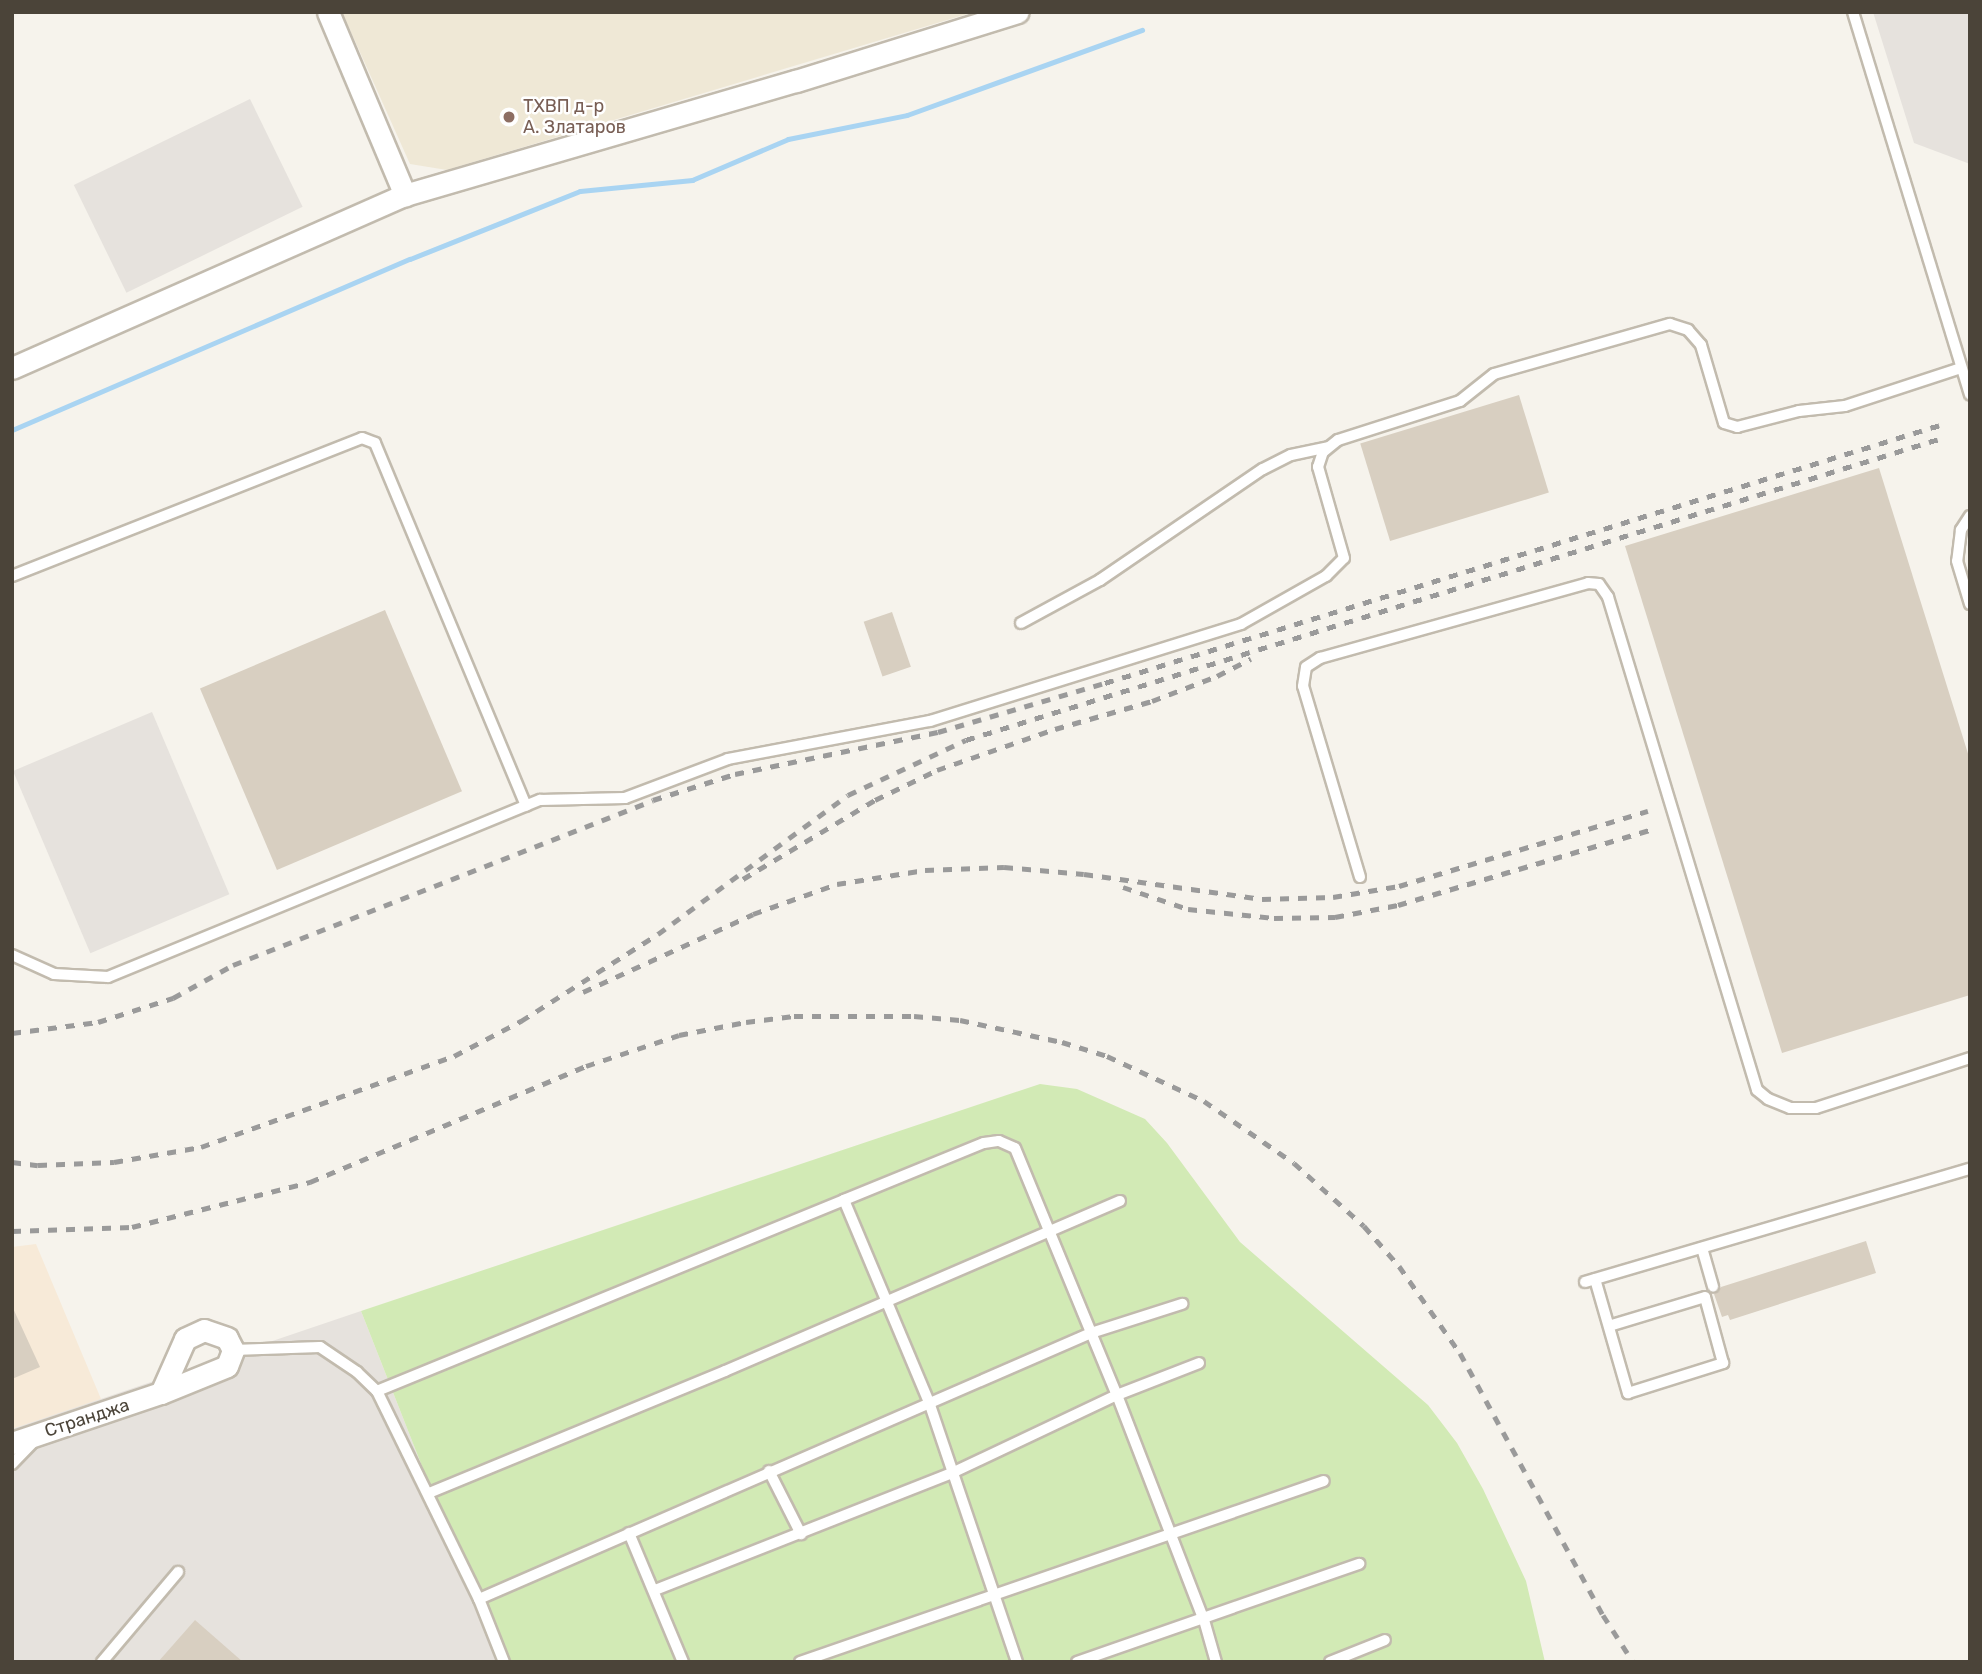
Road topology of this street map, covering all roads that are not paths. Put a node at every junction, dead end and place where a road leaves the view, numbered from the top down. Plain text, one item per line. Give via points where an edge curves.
1 (328, 12) edge
2 (1017, 12) edge
3 (1853, 12) edge
4 (405, 195) junction
5 (12, 368) edge
6 (1961, 368) junction
7 (1970, 394) edge
8 (1331, 446) junction
9 (1970, 516) edge
10 (12, 576) edge
11 (1970, 604) edge
12 (1021, 623) dead end
13 (526, 806) junction
14 (1360, 877) dead end
15 (12, 955) edge
16 (1970, 1058) edge
17 (1970, 1169) edge
18 (844, 1200) junction
19 (1120, 1201) dead end
20 (1048, 1232) junction
21 (1702, 1248) junction
22 (1713, 1286) dead end
23 (888, 1300) junction
24 (1182, 1304) dead end
25 (1609, 1326) junction
26 (1091, 1333) junction
27 (233, 1350) junction
28 (1199, 1363) dead end
29 (377, 1391) junction
30 (162, 1393) junction
31 (1117, 1395) junction
32 (930, 1405) junction
33 (42, 1432) junction
34 (12, 1443) edge
35 (12, 1464) edge
36 (769, 1471) junction
37 (954, 1472) junction
38 (1324, 1481) dead end
39 (429, 1493) junction
40 (629, 1533) junction
41 (801, 1534) junction
42 (1169, 1536) junction
43 (1359, 1564) dead end
44 (178, 1572) dead end
45 (655, 1590) junction
46 (993, 1596) junction
47 (479, 1599) junction
48 (1204, 1620) junction
49 (1385, 1640) dead end
50 (102, 1662) edge
51 (504, 1662) edge
52 (683, 1662) edge
53 (800, 1662) edge
54 (1017, 1662) edge
55 (1077, 1662) edge
56 (1216, 1662) edge
57 (1329, 1662) edge

1 - 4 street
2 - 4 street
3 - 6 lane
4 - 5 street
6 - 7 lane
6 - 8 lane via 1845,406 1799,411 1737,427 1724,423 1701,345 1688,330 1670,324 1494,374 1460,401
8 - 12 lane via 1291,455 1263,469 1100,580
8 - 13 lane via 1323,452 1318,467 1345,558 1326,576 1241,624 930,721 727,759 625,798 540,800
9 - 11 lane via 1961,530 1957,561
10 - 13 lane via 362,438 375,443
13 - 15 lane via 108,977 54,974
14 - 16 lane via 1303,686 1307,667 1320,658 1360,646 1588,583 1599,584 1608,597 1757,1090 1790,1108 1816,1108
17 - 21 lane
18 - 20 lane via 999,1141 1015,1148
18 - 23 lane
18 - 29 lane
19 - 20 lane
20 - 23 lane
20 - 26 lane
21 - 22 lane
21 - 25 lane via 1590,1280
23 - 32 lane
23 - 39 lane
24 - 26 lane
25 - 25 lane via 1628,1393 1723,1363 1705,1297
26 - 31 lane
26 - 32 lane
27 - 29 lane via 320,1347
27 - 30 street, Странджа via 227,1366
27 - 30 street via 227,1338 216,1332 204,1331 185,1339
28 - 31 lane
29 - 39 lane
30 - 33 street, Странджа
31 - 37 lane
31 - 42 lane
32 - 36 lane
32 - 37 lane
33 - 34 street, Странджа
33 - 35 lane
36 - 40 lane
36 - 41 lane
37 - 41 lane
37 - 46 lane
38 - 42 lane
39 - 47 lane
40 - 45 lane
40 - 47 lane
41 - 45 lane
42 - 46 lane
42 - 48 lane
43 - 48 lane
44 - 50 lane
45 - 52 lane
46 - 53 lane
46 - 54 lane
47 - 51 lane
48 - 55 lane
48 - 56 lane
49 - 57 lane

